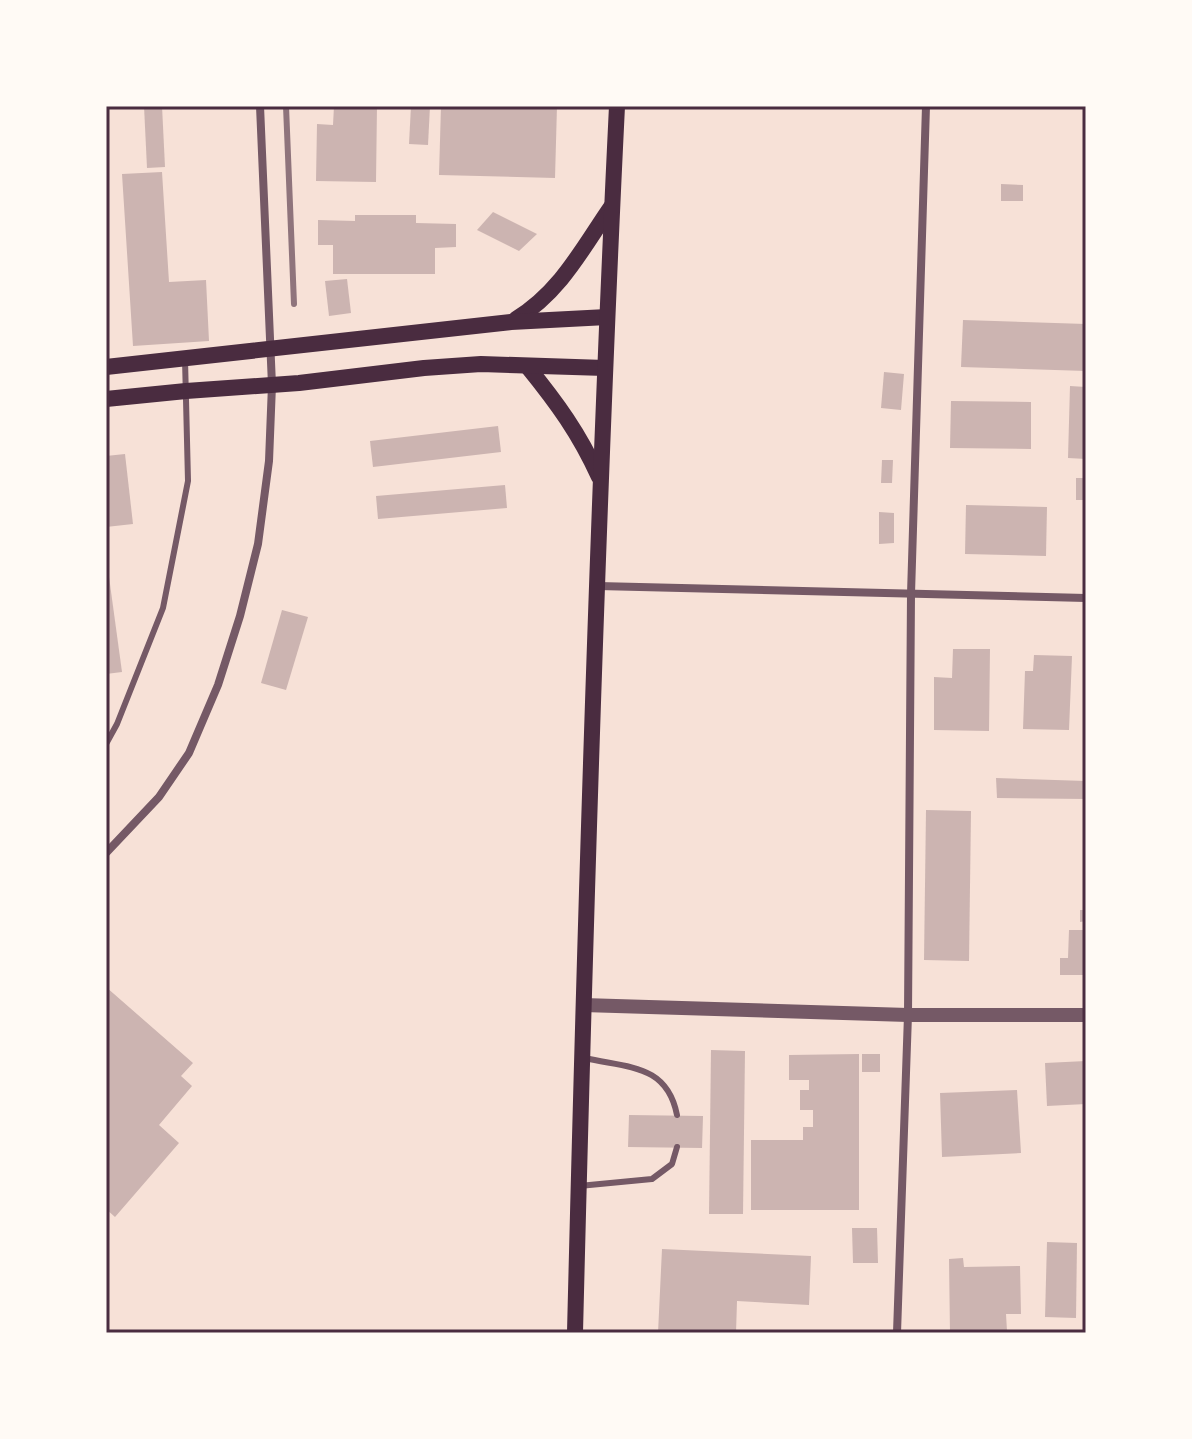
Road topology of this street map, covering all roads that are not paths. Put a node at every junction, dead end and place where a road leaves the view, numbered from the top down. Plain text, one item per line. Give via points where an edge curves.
1 (260, 106) edge
2 (617, 106) edge
3 (926, 106) edge
4 (612, 206) junction
5 (607, 317) junction
6 (511, 322) junction
7 (271, 350) junction
8 (185, 359) junction
9 (527, 366) junction
10 (106, 367) edge
11 (605, 368) junction
12 (272, 385) junction
13 (186, 391) junction
14 (106, 399) edge
15 (601, 482) junction
16 (598, 586) junction
17 (911, 594) junction
18 (1086, 598) edge
19 (106, 744) edge
20 (106, 853) edge
21 (583, 1005) junction
22 (908, 1015) junction
23 (1086, 1015) edge
24 (582, 1058) junction
25 (677, 1115) dead end
26 (677, 1147) dead end
27 (579, 1186) junction
28 (575, 1333) edge
29 (897, 1333) edge

1 - 7 street
2 - 4 main road
3 - 17 street
4 - 5 main road
4 - 6 main road via 560,283
5 - 6 main road
5 - 11 main road
6 - 7 main road
7 - 8 main road
7 - 12 street
8 - 10 main road
8 - 13 lane
9 - 11 main road
9 - 12 main road via 424,368
9 - 15 main road via 583,440
11 - 15 main road
12 - 13 main road
12 - 20 street via 258,544 218,685 189,753 159,797
13 - 14 main road
13 - 19 lane via 188,481 163,608
15 - 16 main road
16 - 17 street
16 - 21 main road
17 - 18 street
17 - 22 street
21 - 22 street
21 - 24 main road
22 - 23 street
22 - 29 street
24 - 25 lane via 652,1073 673,1096
24 - 27 main road
26 - 27 lane via 672,1164 652,1179
27 - 28 main road

